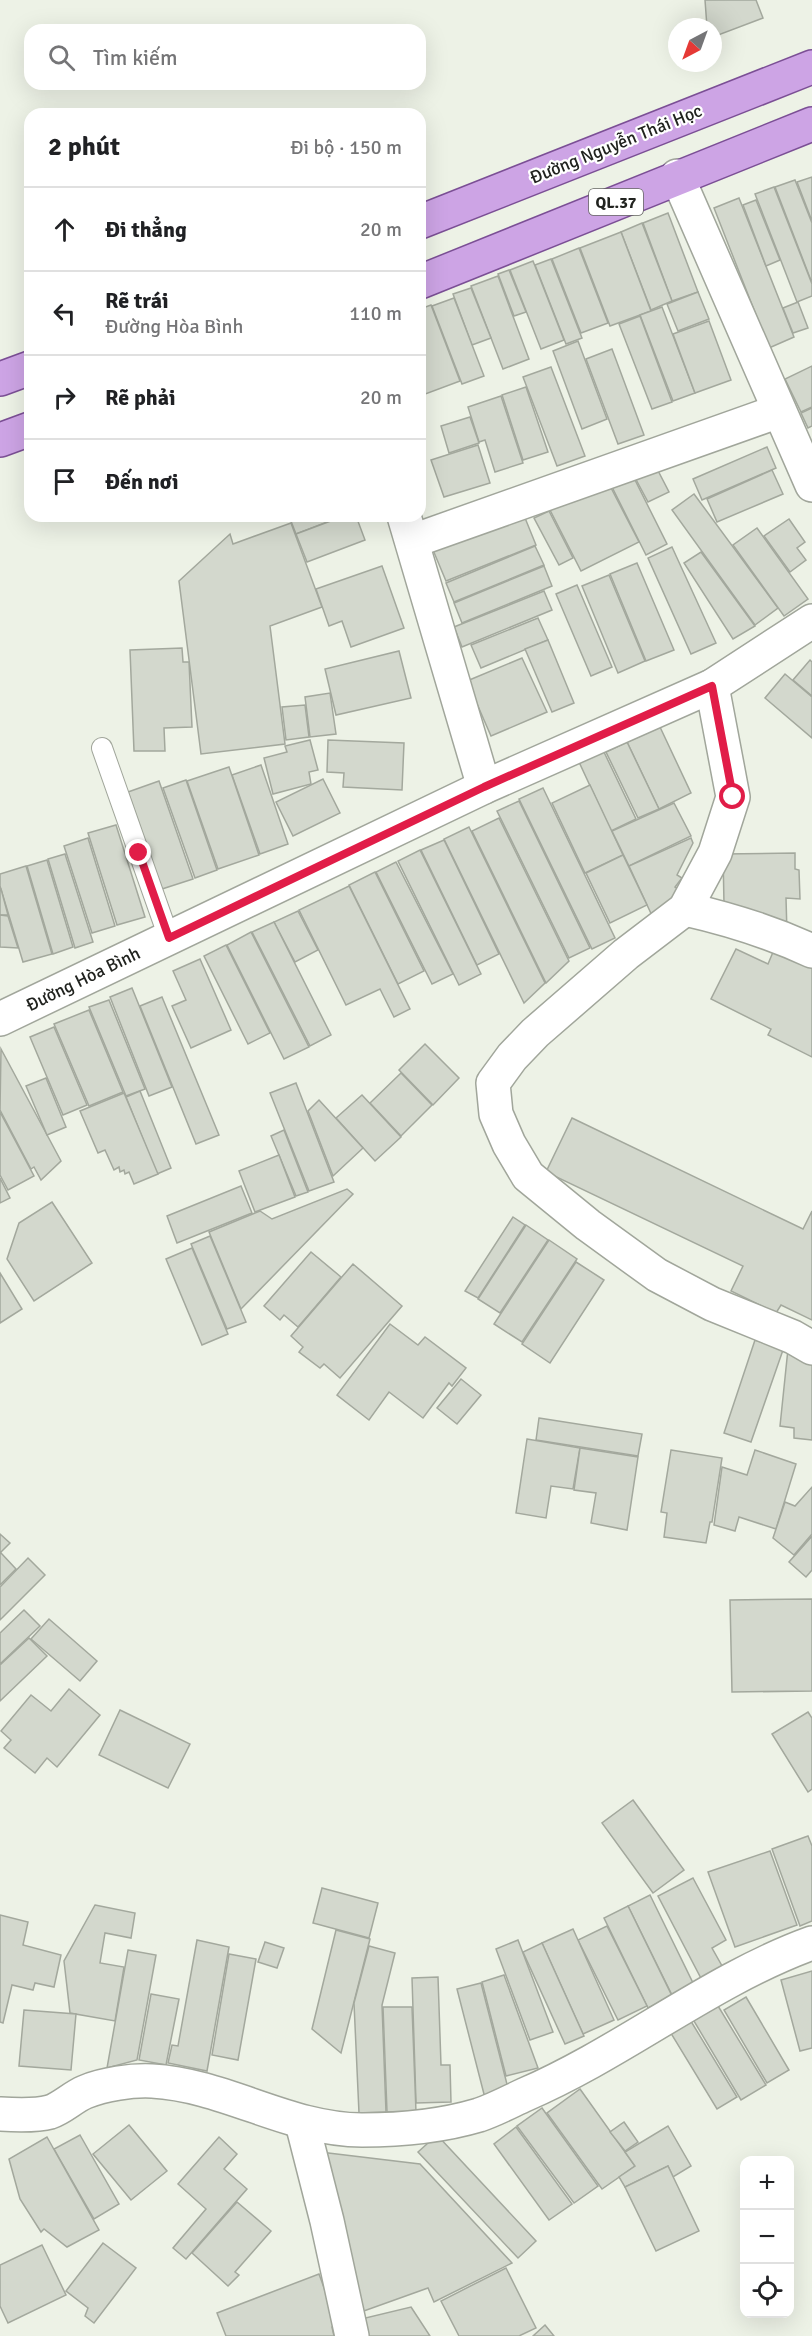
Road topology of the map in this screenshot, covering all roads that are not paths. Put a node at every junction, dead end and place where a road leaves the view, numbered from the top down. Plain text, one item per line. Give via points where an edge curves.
1 (812, 67) edge
2 (812, 124) edge
3 (677, 176) junction
4 (426, 220) edge
5 (426, 280) edge
6 (24, 370) edge
7 (0, 379) edge
8 (779, 411) junction
9 (24, 431) edge
10 (0, 440) edge
11 (812, 485) edge
12 (408, 529) edge
13 (812, 621) edge
14 (712, 686) junction
15 (102, 748) dead end
16 (484, 787) junction
17 (685, 909) junction
18 (169, 938) junction
19 (812, 951) edge
20 (0, 1019) edge
21 (812, 1348) edge
22 (812, 1943) edge
23 (0, 2114) edge
24 (302, 2123) junction
25 (352, 2336) edge

1 - 4 main road, Đường Nguyễn Thái Học
2 - 3 main road, QL.37
3 - 5 main road, QL.37
3 - 8 street
6 - 7 main road
8 - 11 street
8 - 12 street
9 - 10 main road
12 - 16 street
13 - 14 street, Đường Hòa Bình
14 - 16 street, Đường Hòa Bình
14 - 17 street via 733,797 715,853
15 - 18 lane
16 - 18 street, Đường Hòa Bình
17 - 19 street via 730,920
17 - 21 street via 626,954 512,1057 493,1083 496,1114 528,1176 588,1225 657,1275 712,1305 793,1336
18 - 20 street, Đường Hòa Bình
22 - 24 street via 741,1975 549,2085 479,2115 424,2127 361,2130
23 - 24 street via 50,2112 85,2092 150,2080 192,2085
24 - 25 street

